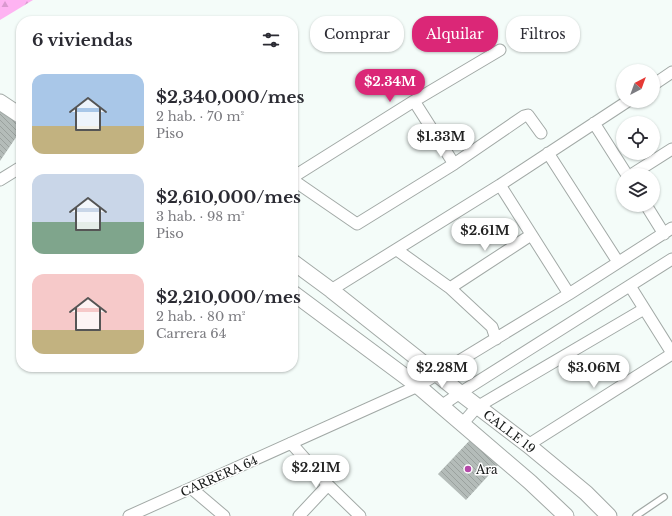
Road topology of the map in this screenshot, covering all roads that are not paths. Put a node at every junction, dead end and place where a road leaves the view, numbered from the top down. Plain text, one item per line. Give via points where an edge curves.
1 (500, 50) dead end
2 (671, 75) edge
3 (660, 81) edge
4 (414, 101) junction
5 (0, 102) edge
6 (617, 108) edge
7 (16, 113) edge
8 (594, 123) junction
9 (541, 133) dead end
10 (672, 149) edge
11 (548, 153) junction
12 (454, 164) junction
13 (623, 168) edge
14 (642, 168) edge
15 (16, 170) edge
16 (298, 174) edge
17 (0, 180) edge
18 (298, 183) edge
19 (500, 185) junction
20 (652, 212) edge
21 (668, 231) edge
22 (531, 235) junction
23 (397, 250) junction
24 (672, 259) edge
25 (618, 262) junction
26 (298, 266) edge
27 (630, 286) junction
28 (450, 288) junction
29 (331, 290) junction
30 (569, 294) junction
31 (298, 297) edge
32 (644, 309) junction
33 (496, 339) junction
34 (672, 354) edge
35 (438, 374) junction
36 (418, 386) junction
37 (460, 394) junction
38 (441, 406) junction
39 (477, 407) junction
40 (462, 424) junction
41 (291, 443) junction
42 (528, 445) junction
43 (328, 485) junction
44 (191, 488) junction
45 (664, 497) dead end
46 (130, 516) edge
47 (224, 516) edge
48 (299, 516) edge
49 (360, 516) edge
50 (566, 516) edge
51 (609, 516) edge
52 (636, 516) edge

1 - 4 street
2 - 3 street
4 - 12 street
4 - 16 street
5 - 7 main road
6 - 8 street
8 - 11 street
8 - 13 street
9 - 12 street via 526,115
10 - 14 street
11 - 19 street
11 - 25 street
12 - 18 street via 357,224
15 - 17 street
19 - 22 street
19 - 23 street
20 - 21 street
21 - 25 street, CARRERA 64
22 - 28 street
22 - 30 street
23 - 28 street
23 - 29 street
24 - 27 street
25 - 30 street, CARRERA 64
26 - 29 main road, CALLE 19
27 - 32 street
27 - 37 street
28 - 33 street via 492,327
29 - 35 main road, CALLE 19
30 - 33 street, CARRERA 64
31 - 36 main road
32 - 34 street
32 - 39 street
33 - 35 street, CARRERA 64
34 - 42 street
35 - 36 street, CARRERA 64
35 - 37 main road, CALLE 19
36 - 38 main road
36 - 41 street, CARRERA 64
37 - 38 street
37 - 39 main road, CALLE 19
38 - 40 main road
39 - 40 street
39 - 42 main road, CALLE 19
40 - 50 main road
41 - 43 street
41 - 44 street, CARRERA 64
42 - 51 main road, CALLE 19 via 586,493
43 - 48 street
43 - 49 street
44 - 46 street, CARRERA 64
44 - 47 street
45 - 52 lane

